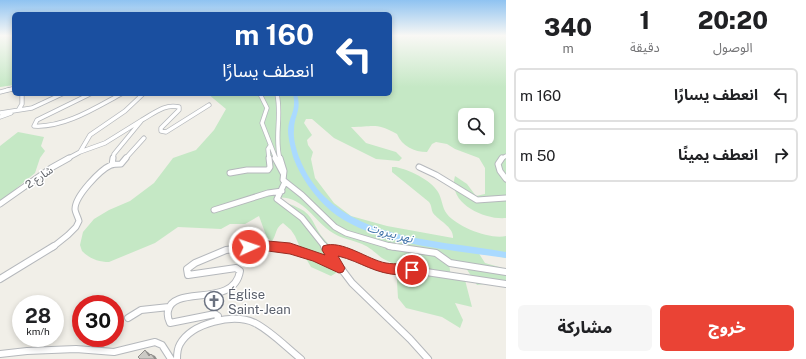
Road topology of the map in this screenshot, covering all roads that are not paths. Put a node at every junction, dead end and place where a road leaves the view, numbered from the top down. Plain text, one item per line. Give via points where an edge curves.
1 (12, 89) edge
2 (0, 92) edge
3 (22, 96) edge
4 (58, 96) edge
5 (86, 96) edge
6 (117, 96) edge
7 (141, 96) edge
8 (261, 96) edge
9 (277, 96) edge
10 (209, 105) dead end
11 (17, 110) junction
12 (0, 113) edge
13 (0, 117) edge
14 (142, 120) junction
15 (144, 138) dead end
16 (270, 146) junction
17 (80, 152) junction
18 (506, 156) edge
19 (112, 165) junction
20 (419, 167) dead end
21 (230, 172) dead end
22 (284, 174) junction
23 (506, 179) edge
24 (285, 182) junction
25 (282, 191) junction
26 (506, 198) edge
27 (0, 204) edge
28 (214, 210) dead end
29 (327, 250) junction
30 (339, 268) junction
31 (506, 272) edge
32 (0, 279) edge
33 (506, 284) edge
34 (169, 307) junction
35 (128, 318) dead end
36 (217, 321) junction
37 (0, 354) edge
38 (170, 359) edge
39 (176, 359) edge
40 (301, 359) edge
41 (428, 359) edge

1 - 2 street
3 - 11 street via 22,104
4 - 11 street via 32,108
5 - 6 street via 38,120 34,126 82,114
7 - 17 street via 125,111 90,135
8 - 16 street via 267,108 262,122
9 - 22 street via 277,148
10 - 14 street, شارع 2 via 166,132 161,131 161,128 178,110 177,106 168,106
11 - 12 street
11 - 13 street
14 - 17 street, شارع 2 via 101,145
14 - 19 street via 114,154
15 - 19 street via 121,164
16 - 21 street via 268,170
16 - 22 street
17 - 27 street, شارع 2 via 51,168
18 - 23 street via 498,164
19 - 32 street via 96,176 78,199 75,208 78,224 75,228 43,254
20 - 26 street via 477,200
22 - 24 street
24 - 25 street
24 - 31 street via 335,227 346,233 396,248 436,253 450,263
25 - 28 street via 274,190
25 - 29 street via 277,200 300,216
29 - 30 street
29 - 33 street via 351,254 387,269 412,270
30 - 34 street via 315,256 290,248 262,246 227,250 189,266 188,275 236,268 240,275 235,285 218,293 179,299
30 - 41 street
34 - 35 street via 134,312
34 - 36 street via 167,315 170,323 214,314 218,316
36 - 39 street via 201,326 184,338 179,345
36 - 40 street via 254,323
37 - 38 street via 76,349 114,352 156,342 162,345

